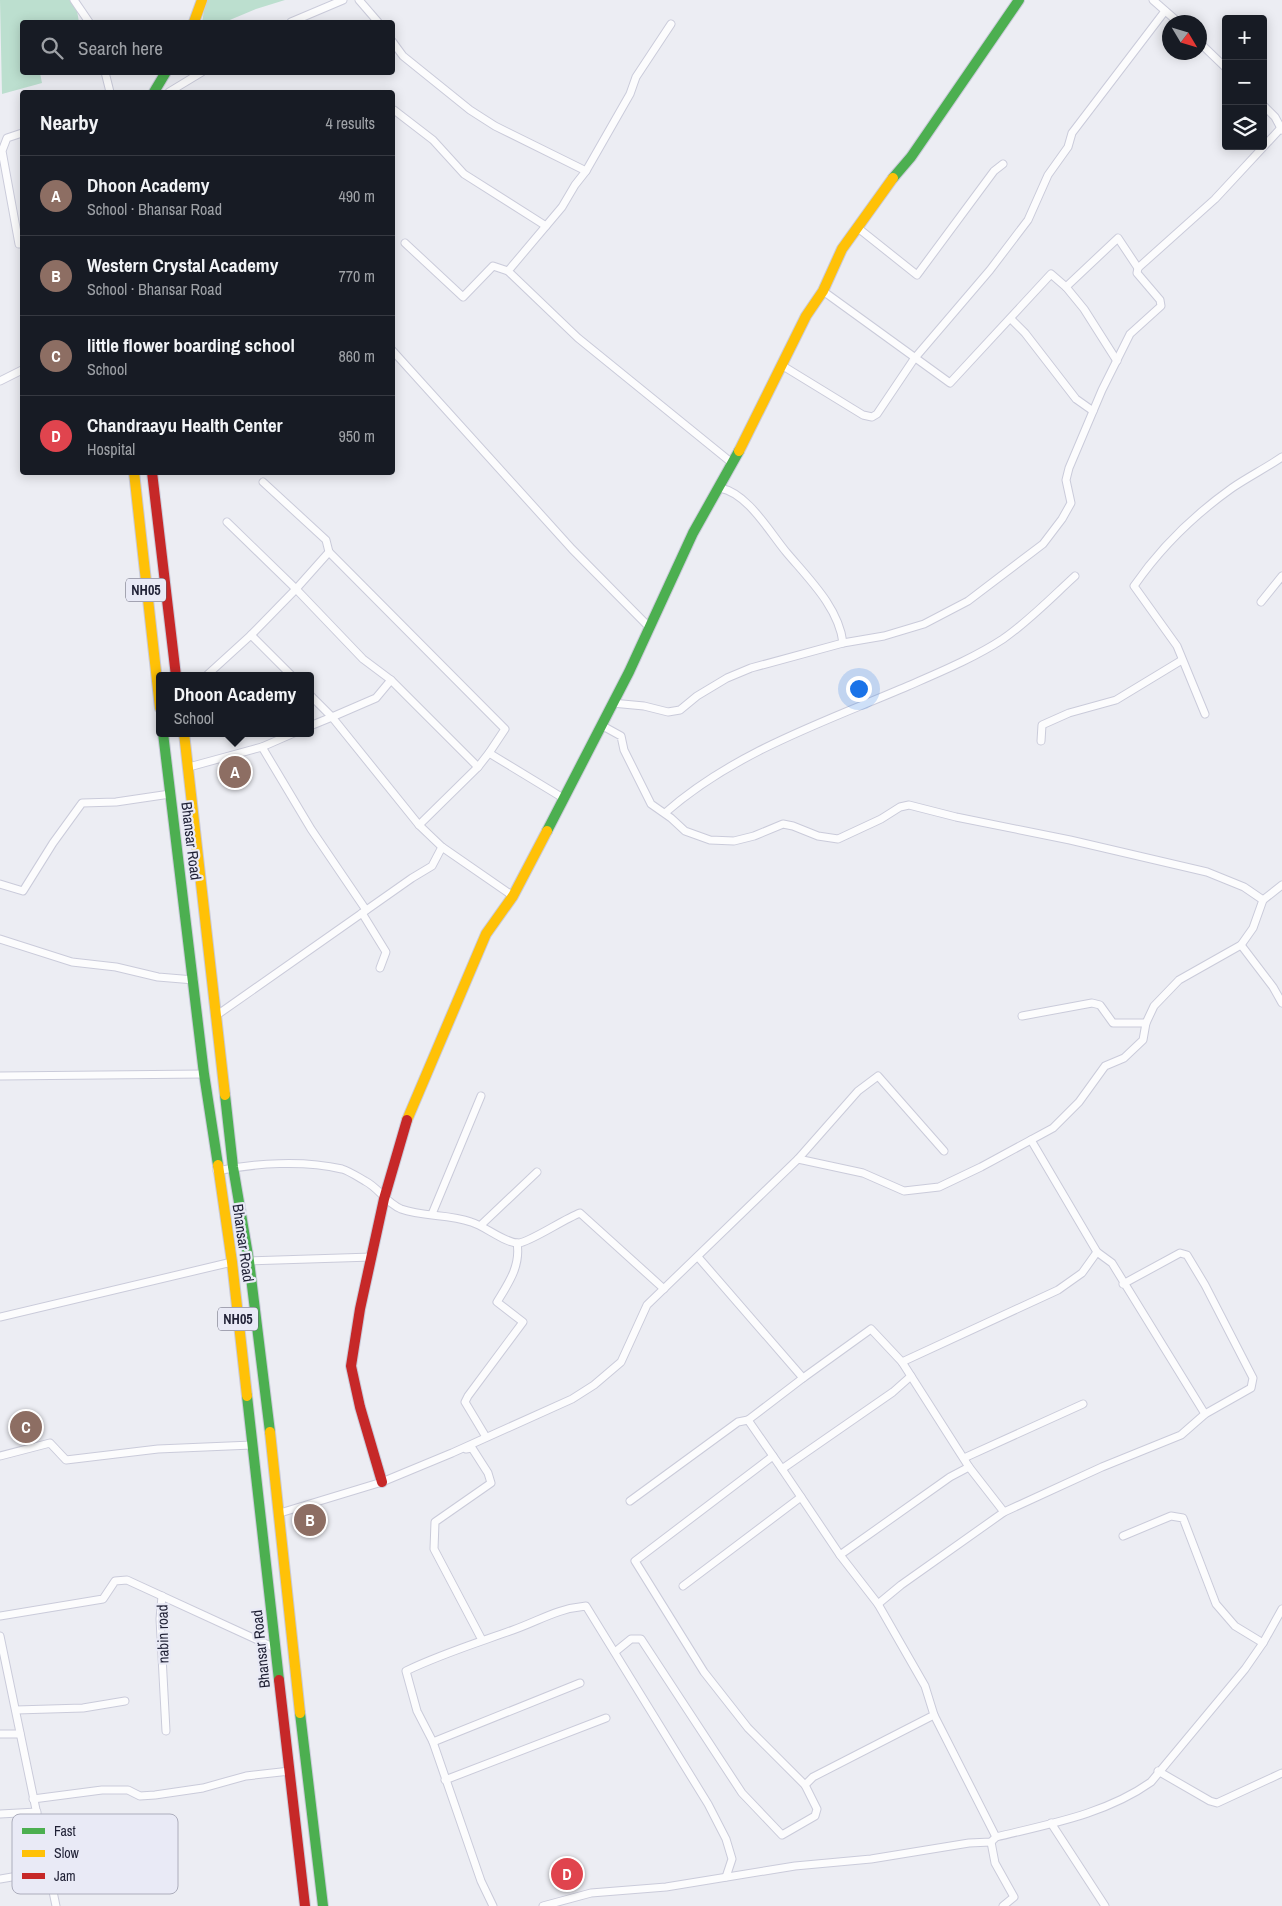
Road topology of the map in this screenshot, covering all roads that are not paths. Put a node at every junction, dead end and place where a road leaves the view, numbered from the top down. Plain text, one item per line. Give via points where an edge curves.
1 (74, 0) edge
2 (202, 0) edge
3 (343, 0) edge
4 (359, 0) edge
5 (1019, 0) edge
6 (1152, 0) edge
7 (1165, 11) junction
8 (1170, 15) edge
9 (88, 20) edge
10 (195, 20) edge
11 (296, 20) edge
12 (376, 20) edge
13 (671, 24) dead end
14 (395, 45) edge
15 (1207, 50) edge
16 (1222, 64) edge
17 (107, 75) edge
18 (164, 75) edge
19 (197, 75) edge
20 (110, 90) edge
21 (155, 90) edge
22 (172, 90) edge
23 (1267, 109) edge
24 (395, 111) edge
25 (1281, 129) edge
26 (20, 134) edge
27 (1003, 164) dead end
28 (586, 171) junction
29 (546, 226) junction
30 (858, 228) junction
31 (405, 243) dead end
32 (19, 244) dead end
33 (1138, 268) junction
34 (508, 271) junction
35 (1066, 288) junction
36 (823, 291) junction
37 (1011, 319) junction
38 (395, 353) edge
39 (914, 359) junction
40 (1117, 360) junction
41 (783, 366) junction
42 (20, 371) edge
43 (0, 381) edge
44 (1093, 411) junction
45 (1282, 457) edge
46 (732, 463) junction
47 (134, 475) edge
48 (152, 475) edge
49 (263, 482) dead end
50 (720, 488) junction
51 (227, 522) dead end
52 (329, 552) junction
53 (1075, 576) dead end
54 (1282, 576) edge
55 (296, 589) junction
56 (1261, 602) dead end
57 (650, 628) junction
58 (252, 635) junction
59 (844, 643) junction
60 (1182, 660) junction
61 (156, 672) edge
62 (176, 672) edge
63 (210, 672) edge
64 (288, 672) edge
65 (392, 680) junction
66 (314, 698) edge
67 (612, 703) junction
68 (1206, 714) dead end
69 (332, 717) junction
70 (314, 724) edge
71 (601, 725) junction
72 (163, 737) edge
73 (184, 737) edge
74 (285, 737) edge
75 (1041, 741) dead end
76 (262, 747) junction
77 (489, 753) junction
78 (188, 767) junction
79 (478, 767) junction
80 (170, 794) junction
81 (563, 798) junction
82 (665, 813) junction
83 (419, 825) junction
84 (442, 847) junction
85 (0, 884) edge
86 (1282, 885) edge
87 (512, 896) junction
88 (1263, 900) junction
89 (364, 911) junction
90 (0, 939) edge
91 (1241, 945) junction
92 (380, 968) dead end
93 (194, 980) junction
94 (1282, 1003) edge
95 (217, 1015) junction
96 (1022, 1016) dead end
97 (1146, 1023) junction
98 (204, 1074) junction
99 (0, 1076) edge
100 (481, 1096) dead end
101 (1031, 1140) junction
102 (944, 1150) dead end
103 (798, 1159) junction
104 (233, 1168) junction
105 (217, 1171) junction
106 (537, 1172) dead end
107 (384, 1199) junction
108 (432, 1214) junction
109 (481, 1225) junction
110 (517, 1243) junction
111 (1097, 1252) junction
112 (372, 1257) junction
113 (698, 1257) junction
114 (249, 1261) junction
115 (232, 1262) junction
116 (1123, 1284) junction
117 (664, 1289) junction
118 (0, 1317) edge
119 (902, 1362) junction
120 (911, 1376) junction
121 (803, 1378) junction
122 (1083, 1404) dead end
123 (1205, 1414) junction
124 (748, 1420) junction
125 (486, 1438) junction
126 (252, 1445) junction
127 (452, 1454) junction
128 (0, 1456) edge
129 (773, 1456) junction
130 (964, 1458) junction
131 (969, 1467) junction
132 (782, 1469) junction
133 (382, 1482) junction
134 (800, 1497) junction
135 (630, 1501) dead end
136 (1004, 1512) junction
137 (280, 1513) junction
138 (1123, 1536) dead end
139 (840, 1555) junction
140 (683, 1586) dead end
141 (162, 1596) junction
142 (878, 1604) junction
143 (1282, 1609) edge
144 (0, 1616) edge
145 (0, 1636) edge
146 (482, 1640) junction
147 (1263, 1643) junction
148 (275, 1648) junction
149 (616, 1652) junction
150 (580, 1683) dead end
151 (125, 1701) dead end
152 (16, 1710) junction
153 (934, 1715) junction
154 (606, 1718) dead end
155 (166, 1731) dead end
156 (0, 1734) edge
157 (20, 1734) junction
158 (433, 1742) junction
159 (290, 1771) junction
160 (1158, 1771) junction
161 (1282, 1773) edge
162 (445, 1780) junction
163 (805, 1785) junction
164 (33, 1799) junction
165 (36, 1812) joint
166 (0, 1814) edge
167 (1052, 1823) junction
168 (994, 1840) junction
169 (726, 1877) junction
170 (305, 1906) edge
171 (324, 1906) edge
172 (493, 1906) edge
173 (543, 1906) edge
174 (1003, 1906) edge
175 (1105, 1906) edge

1 - 9 street
2 - 10 main road
3 - 11 street
4 - 12 street
5 - 30 main road
6 - 7 street
7 - 8 street
7 - 39 street via 1072,133 1068,147 1048,175 1028,220
13 - 28 street via 636,77 630,94
14 - 28 street via 403,56 470,110 495,126
15 - 16 street
17 - 20 street
18 - 21 main road
19 - 22 street
23 - 25 street
24 - 29 street via 433,140 464,174
25 - 33 street via 1215,199
26 - 32 street via 7,138 2,152
27 - 30 street via 917,275
28 - 29 street
29 - 34 street
30 - 36 main road via 842,249
31 - 34 street via 462,298 492,266
33 - 35 street via 1118,238
33 - 40 street via 1137,274 1160,300 1161,306 1130,334
34 - 46 street via 578,338
35 - 37 street via 1051,274
35 - 40 street via 1084,309
36 - 39 street
36 - 41 main road via 806,316
37 - 39 street via 950,383
37 - 44 street via 1026,333 1076,398
38 - 57 street via 572,549
39 - 41 street via 872,417 863,415
40 - 44 street
41 - 46 main road
42 - 43 street
44 - 59 street via 1066,478 1071,503 1043,544 968,601 924,624
45 - 60 street via 1233,487 1189,522 1154,557 1134,586 1170,634
46 - 50 main road
47 - 61 main road, NH05
48 - 62 main road, NH05
49 - 52 street via 326,540
50 - 57 main road via 693,533
50 - 59 street via 748,504 802,567 842,630
51 - 55 street
52 - 55 street
52 - 77 street via 506,729
53 - 82 street via 1004,638 950,668 742,758 686,794
54 - 56 street
55 - 58 street
55 - 65 street via 362,659
57 - 67 main road
58 - 63 street
58 - 64 street
59 - 67 street via 778,660 727,678 680,710 668,712
60 - 68 street
60 - 75 street via 1116,700 1069,713 1042,725
65 - 69 street via 376,698
65 - 79 street
66 - 69 street
67 - 71 main road
69 - 70 street
69 - 83 street
71 - 81 main road
71 - 82 street via 621,736 624,750 651,804
72 - 80 main road, Bhansar Road / NH05
73 - 78 main road, Bhansar Road / NH05
74 - 76 street
76 - 78 street
76 - 89 street
77 - 79 street
77 - 81 street
78 - 95 main road, Bhansar Road / NH05
79 - 83 street
80 - 85 street via 82,803 52,843 23,891
80 - 93 main road, Bhansar Road / NH05
81 - 87 main road
82 - 88 street via 685,831 710,840 734,841 783,824 838,839 881,819 900,806 909,805 1207,872 1244,887
83 - 84 street
84 - 87 street
84 - 89 street via 432,866
86 - 88 street
87 - 107 main road via 486,934 470,970 408,1117
88 - 91 street via 1253,928
89 - 92 street via 386,952
89 - 95 street
90 - 93 street via 72,962
91 - 94 street
91 - 97 street via 1180,980 1154,1006
93 - 98 main road, Bhansar Road / NH05
95 - 104 main road, Bhansar Road / NH05
96 - 97 street via 1092,1003 1100,1004 1113,1023
97 - 101 street via 1143,1040 1124,1058 1105,1066 1079,1102 1053,1128
98 - 99 street
98 - 105 main road, Bhansar Road / NH05
100 - 108 street
101 - 103 street via 939,1187 904,1191 863,1173
101 - 111 street
102 - 103 street via 878,1076 858,1091
103 - 113 street
104 - 105 street
104 - 107 street via 291,1164 343,1169 368,1182
104 - 114 main road, Bhansar Road / NH05
105 - 115 main road, Bhansar Road / NH05
106 - 109 street
107 - 108 street via 401,1209
107 - 112 main road
108 - 109 street via 458,1217
109 - 110 street
110 - 117 street via 527,1242 580,1213
110 - 125 street via 519,1254 511,1279 497,1302 523,1322 466,1402
111 - 116 street via 1112,1263
111 - 119 street via 1082,1273 1058,1290
112 - 114 street
112 - 133 main road via 351,1366
113 - 117 street
113 - 121 street
114 - 137 main road, Bhansar Road / NH05
115 - 118 street
115 - 126 main road, Bhansar Road / NH05
116 - 123 street
116 - 123 street via 1180,1253 1191,1260 1254,1378 1251,1388
117 - 125 street via 647,1305 621,1362 594,1385 572,1399
119 - 120 street
119 - 121 street via 871,1329
120 - 130 street
120 - 132 street
121 - 124 street
122 - 130 street
123 - 136 street via 1181,1435
124 - 129 street
124 - 135 street via 738,1422 718,1435
125 - 127 street
126 - 128 street via 158,1449 66,1460 50,1443
126 - 148 main road, Bhansar Road / NH05
127 - 133 street
127 - 146 street via 472,1448 488,1472 491,1483 435,1522 434,1549
129 - 132 street
129 - 163 street via 635,1561 704,1672 748,1728
130 - 131 street
131 - 136 street
131 - 139 street
132 - 134 street
133 - 137 street
134 - 139 street
134 - 140 street
136 - 142 street
137 - 171 main road, Bhansar Road / NH05 via 305,1765
138 - 147 street via 1171,1516 1183,1518 1216,1604 1235,1626
139 - 142 street
141 - 144 street via 127,1580 115,1581 103,1599
141 - 148 street
141 - 155 street, nabin road via 160,1619
142 - 153 street via 925,1686
143 - 147 street
145 - 152 street
146 - 149 street via 564,1609 586,1606
146 - 158 street via 406,1671 417,1712
147 - 160 street
148 - 159 main road, Bhansar Road / NH05
149 - 163 street via 631,1639 641,1639 742,1793 782,1835 815,1816 817,1809
149 - 169 street via 726,1838 732,1859
150 - 158 street
151 - 152 street via 83,1708
152 - 157 street
153 - 163 street
153 - 168 street
154 - 162 street
156 - 157 street
157 - 164 street
158 - 162 street
159 - 164 street via 246,1776 203,1788 155,1795 102,1790
159 - 170 main road, Bhansar Road / NH05
160 - 161 street via 1217,1802
160 - 167 street via 1151,1782 1134,1794 1093,1812
162 - 172 street
164 - 165 street
165 - 166 street
167 - 168 street
167 - 175 street
168 - 169 street
168 - 174 street via 995,1863 1014,1897
169 - 173 street via 666,1887 591,1893

